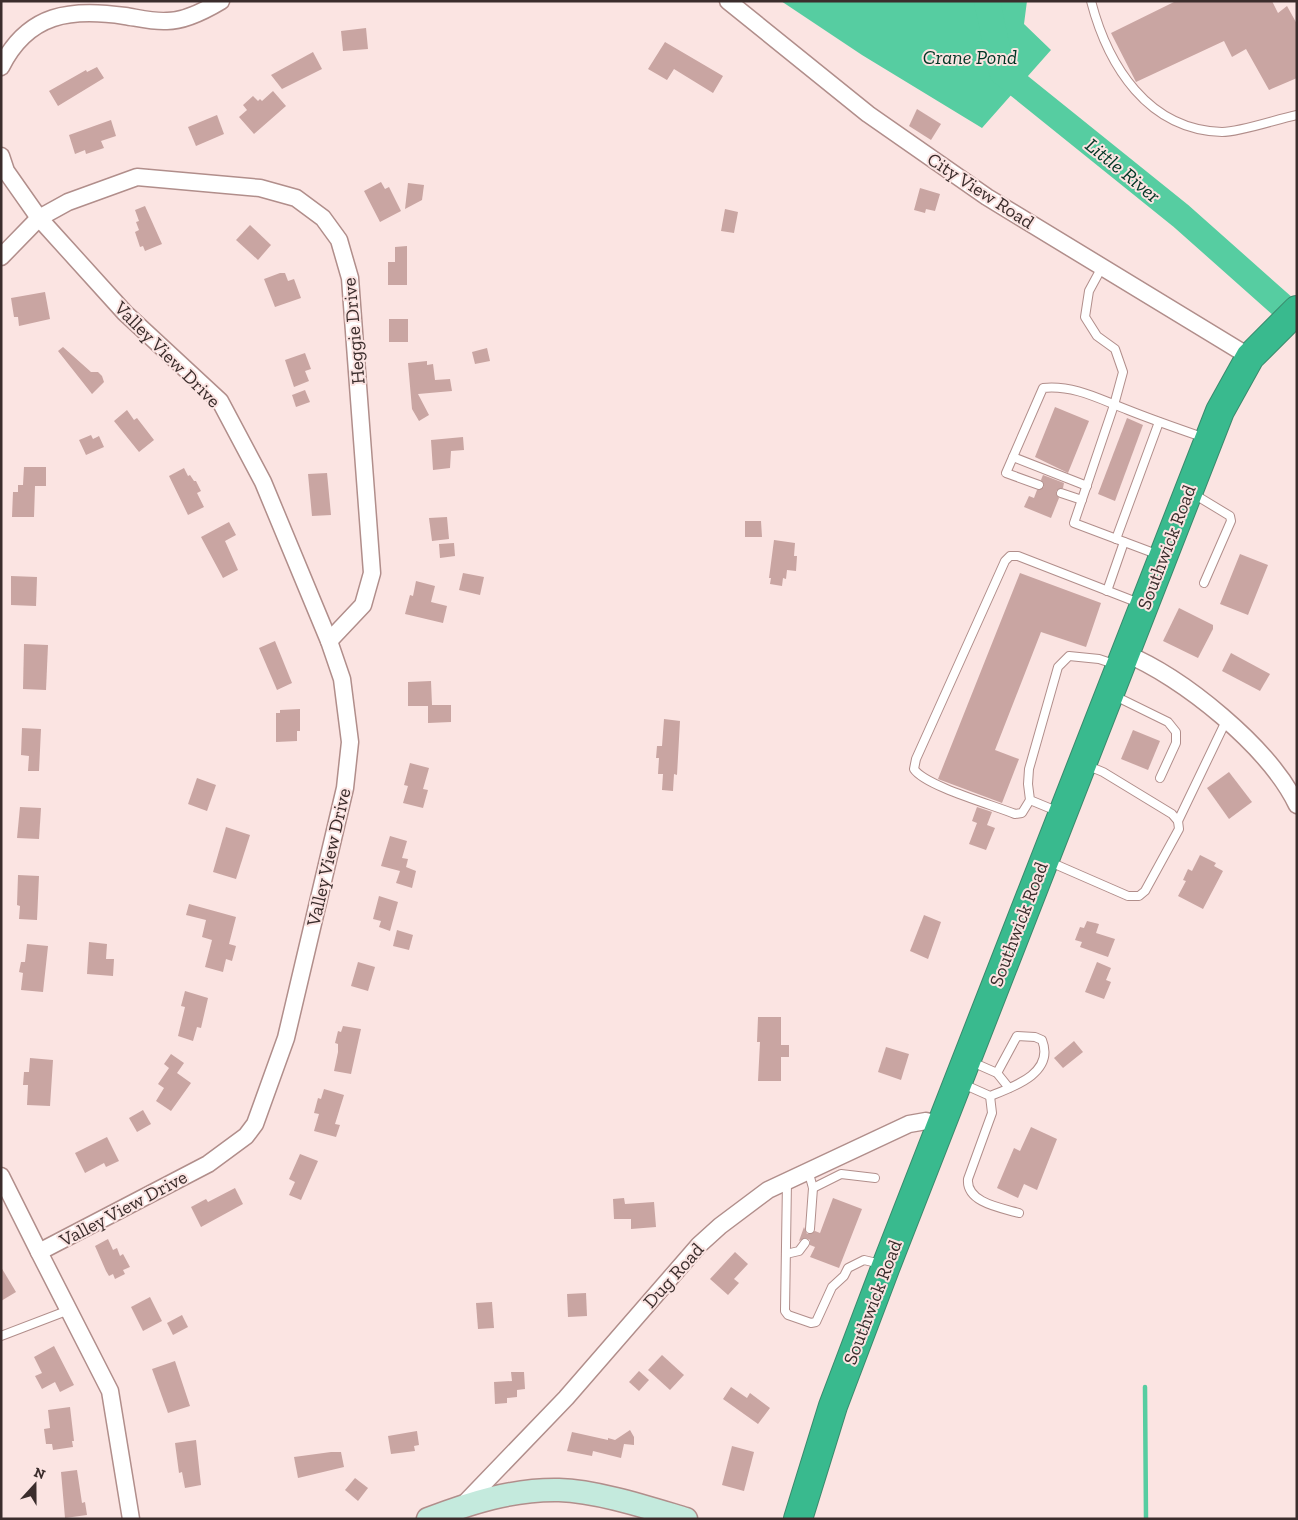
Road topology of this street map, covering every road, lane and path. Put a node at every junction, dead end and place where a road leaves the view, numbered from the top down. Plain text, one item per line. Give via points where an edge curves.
1 (221, 1) edge
2 (728, 1) edge
3 (1091, 1) edge
4 (1, 67) edge
5 (1297, 114) edge
6 (1, 156) edge
7 (40, 218) junction
8 (1, 257) edge
9 (1102, 266) junction
10 (1297, 310) edge
11 (1257, 350) junction
12 (1114, 405) junction
13 (1159, 422) junction
14 (1209, 439) junction
15 (1013, 457) junction
16 (1039, 485) dead end
17 (1087, 486) junction
18 (1188, 490) junction
19 (1061, 492) dead end
20 (1082, 500) junction
21 (1120, 540) junction
22 (1162, 556) junction
23 (1204, 584) dead end
24 (1107, 591) junction
25 (1144, 605) junction
26 (330, 640) junction
27 (1121, 659) junction
28 (1108, 693) junction
29 (1226, 721) junction
30 (1081, 763) junction
31 (1160, 778) dead end
32 (1030, 800) junction
33 (1297, 805) edge
34 (1061, 813) junction
35 (1178, 821) junction
36 (1043, 860) junction
37 (961, 1071) junction
38 (997, 1072) junction
39 (1008, 1088) junction
40 (990, 1096) junction
41 (940, 1124) junction
42 (808, 1170) junction
43 (1, 1176) edge
44 (875, 1178) dead end
45 (787, 1180) junction
46 (814, 1188) junction
47 (1019, 1213) dead end
48 (810, 1230) dead end
49 (805, 1243) dead end
50 (39, 1252) junction
51 (786, 1254) junction
52 (886, 1266) junction
53 (69, 1310) junction
54 (1, 1336) edge
55 (461, 1507) junction
56 (131, 1519) edge
57 (428, 1519) edge
58 (686, 1519) edge
59 (798, 1519) edge

1 - 4 street via 203,11 168,22 99,12 68,13 49,19 25,35
2 - 9 street, City View Road via 868,114 987,197
3 - 5 lane via 1098,27 1120,73 1130,87 1171,119 1195,129 1224,132
6 - 7 street, Valley View Drive via 6,171
7 - 8 street, Heggie Drive
7 - 26 street, Valley View Drive via 125,314 220,401 263,482
7 - 26 street, Heggie Drive via 68,202 137,177 260,188 296,198 324,218 339,240 350,278 372,573 363,606
9 - 11 street, City View Road
9 - 12 lane via 1090,291 1085,317 1097,336 1115,349 1123,372
10 - 11 highway, Southwick Road
11 - 14 highway, Southwick Road via 1220,411
12 - 13 lane
12 - 15 lane via 1087,392 1060,386 1043,388
12 - 17 lane
13 - 14 lane
13 - 21 lane
14 - 18 highway, Southwick Road
15 - 16 lane via 1006,473
15 - 17 lane
17 - 20 lane
18 - 22 highway, Southwick Road
18 - 23 lane via 1230,516 1231,521
19 - 20 lane
20 - 21 lane via 1074,523
21 - 22 lane
21 - 24 lane
22 - 25 highway, Southwick Road
24 - 25 lane
24 - 32 lane via 1018,556 1010,556 916,759 914,769 918,775 1015,814 1022,813
25 - 27 highway, Southwick Road
26 - 50 street, Valley View Drive via 342,679 350,742 345,788 286,1038 255,1124 246,1136 208,1164
27 - 28 highway, Southwick Road
27 - 29 street via 1144,661
27 - 32 lane via 1069,656 1058,668 1029,768
28 - 30 highway, Southwick Road
28 - 31 lane via 1168,722 1176,732 1176,743
29 - 33 street via 1276,771
29 - 35 lane
30 - 34 highway, Southwick Road
30 - 35 lane via 1103,772 1172,814
32 - 34 lane
34 - 36 highway, Southwick Road
35 - 36 lane via 1178,829 1145,891 1139,896 1128,896
36 - 37 highway, Southwick Road
37 - 38 lane
37 - 40 lane
37 - 41 highway, Southwick Road
38 - 39 lane
38 - 39 lane via 1017,1036 1042,1040 1045,1055 1037,1073
39 - 40 lane
40 - 47 lane via 992,1113 968,1186 974,1195 989,1204
41 - 42 street, Dug Road via 926,1121 909,1124
41 - 52 highway, Southwick Road
42 - 45 street, Dug Road
42 - 46 lane
43 - 50 street
44 - 46 lane via 841,1174
45 - 51 lane
45 - 55 street, Dug Road via 735,1213 699,1245 566,1398
46 - 48 lane
49 - 51 lane via 799,1251
50 - 53 street, Valley View Drive
51 - 52 lane via 786,1313 811,1323 820,1317 832,1287 848,1268 864,1260
52 - 59 highway, Southwick Road via 833,1406
53 - 54 lane
53 - 56 street, Valley View Drive via 110,1391
55 - 57 street
55 - 58 street via 501,1495 559,1490 615,1500

